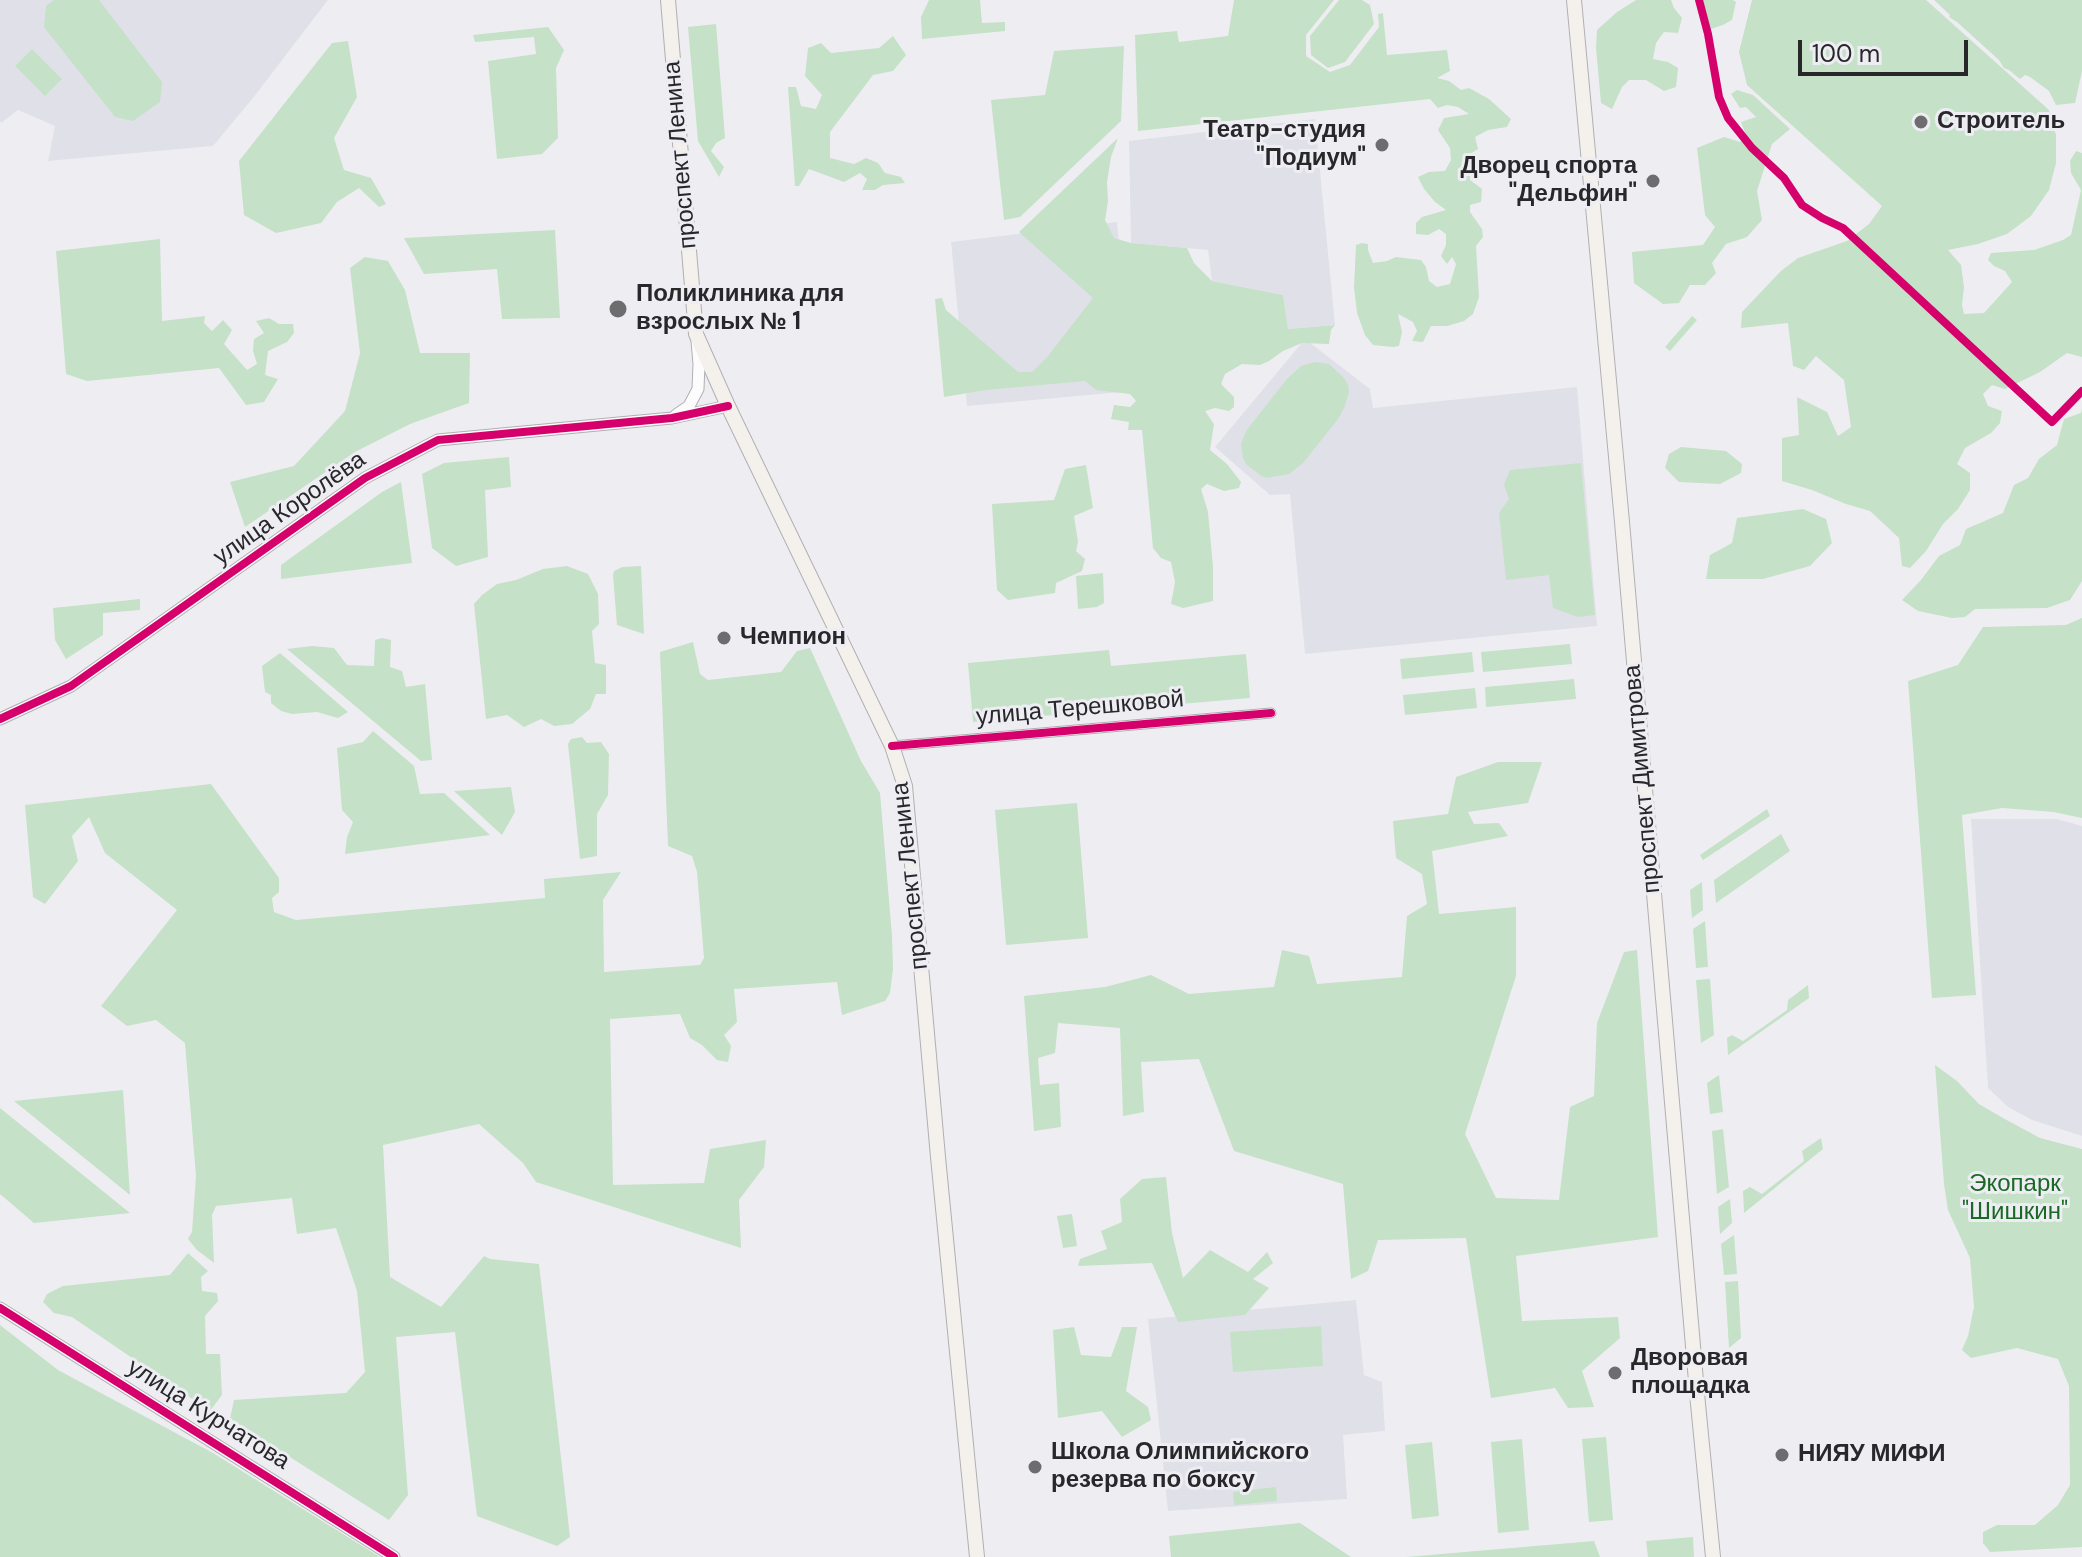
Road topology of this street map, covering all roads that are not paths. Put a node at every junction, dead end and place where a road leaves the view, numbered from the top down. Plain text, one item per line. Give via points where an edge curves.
1 (668, 0) edge
2 (1574, 0) edge
3 (696, 334) junction
4 (728, 406) junction
5 (672, 418) junction
6 (1271, 713) dead end
7 (0, 719) edge
8 (892, 746) junction
9 (0, 1308) edge
10 (394, 1557) edge
11 (977, 1557) edge
12 (1713, 1557) edge

1 - 3 main road, проспект Ленина
2 - 12 main road, проспект Димитрова
3 - 4 main road, проспект Ленина
3 - 5 street via 698,389 689,406
4 - 5 street, улица Королёва
4 - 8 main road, проспект Ленина
5 - 7 street, улица Королёва via 438,440 365,478 71,686
6 - 8 street, улица Терешковой
8 - 11 main road, проспект Ленина via 905,786
9 - 10 street, улица Курчатова

